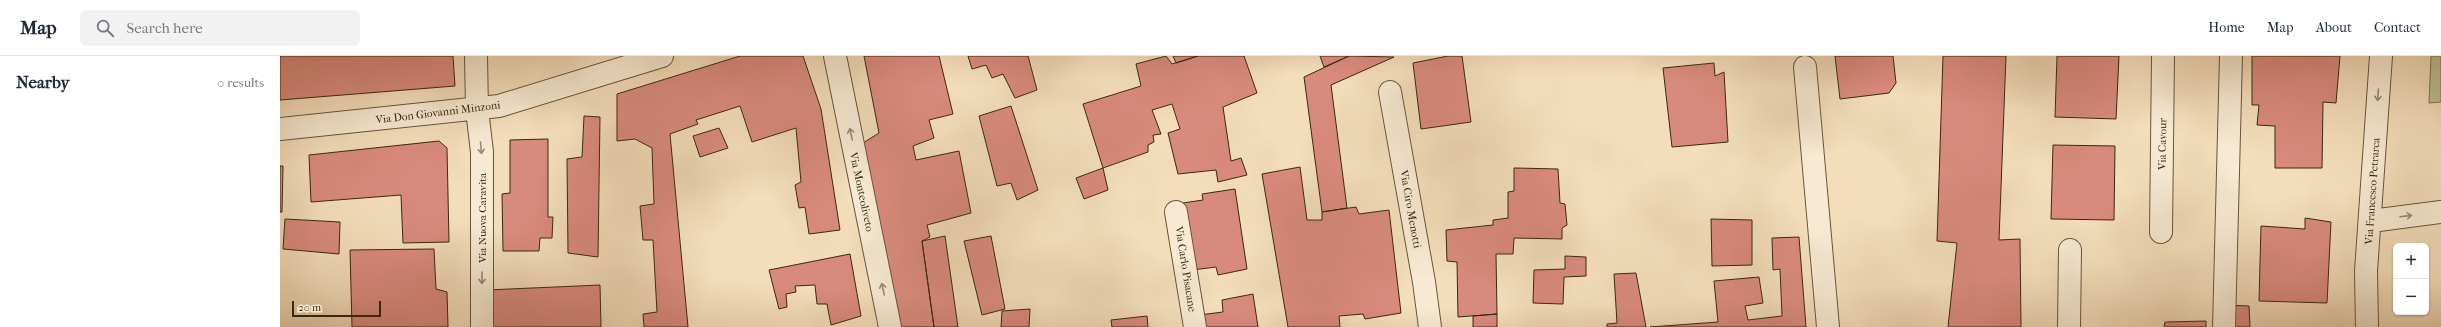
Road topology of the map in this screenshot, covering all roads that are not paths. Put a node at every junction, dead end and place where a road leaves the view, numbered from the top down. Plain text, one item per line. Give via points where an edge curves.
1 (476, 56) edge
2 (662, 56) edge
3 (835, 56) edge
4 (2163, 56) edge
5 (2231, 56) edge
6 (2381, 56) edge
7 (1805, 67) dead end
8 (1390, 92) dead end
9 (477, 110) junction
10 (280, 129) edge
11 (1176, 212) dead end
12 (2441, 212) edge
13 (2371, 221) junction
14 (2161, 232) dead end
15 (2070, 250) dead end
16 (482, 327) edge
17 (890, 327) edge
18 (1195, 327) edge
19 (1430, 327) edge
20 (1828, 327) edge
21 (2069, 327) edge
22 (2224, 327) edge
23 (2368, 327) edge

1 - 9 street, Via Nuova Caravita
2 - 9 street, Via Don Giovanni Minzoni via 499,106
17 -> 3 street, Via Monteoliveto
4 - 14 street, Via Cavour
5 - 22 street
6 -> 13 street, Via Francesco Petrarca
7 - 20 street
8 - 19 street, Via Ciro Menotti
9 - 10 street, Via Don Giovanni Minzoni
9 -> 16 street, Via Nuova Caravita via 482,152
11 - 18 street, Via Carlo Pisacane
13 -> 12 street
13 - 23 street, Via Francesco Petrarca via 2366,271
15 - 21 street

